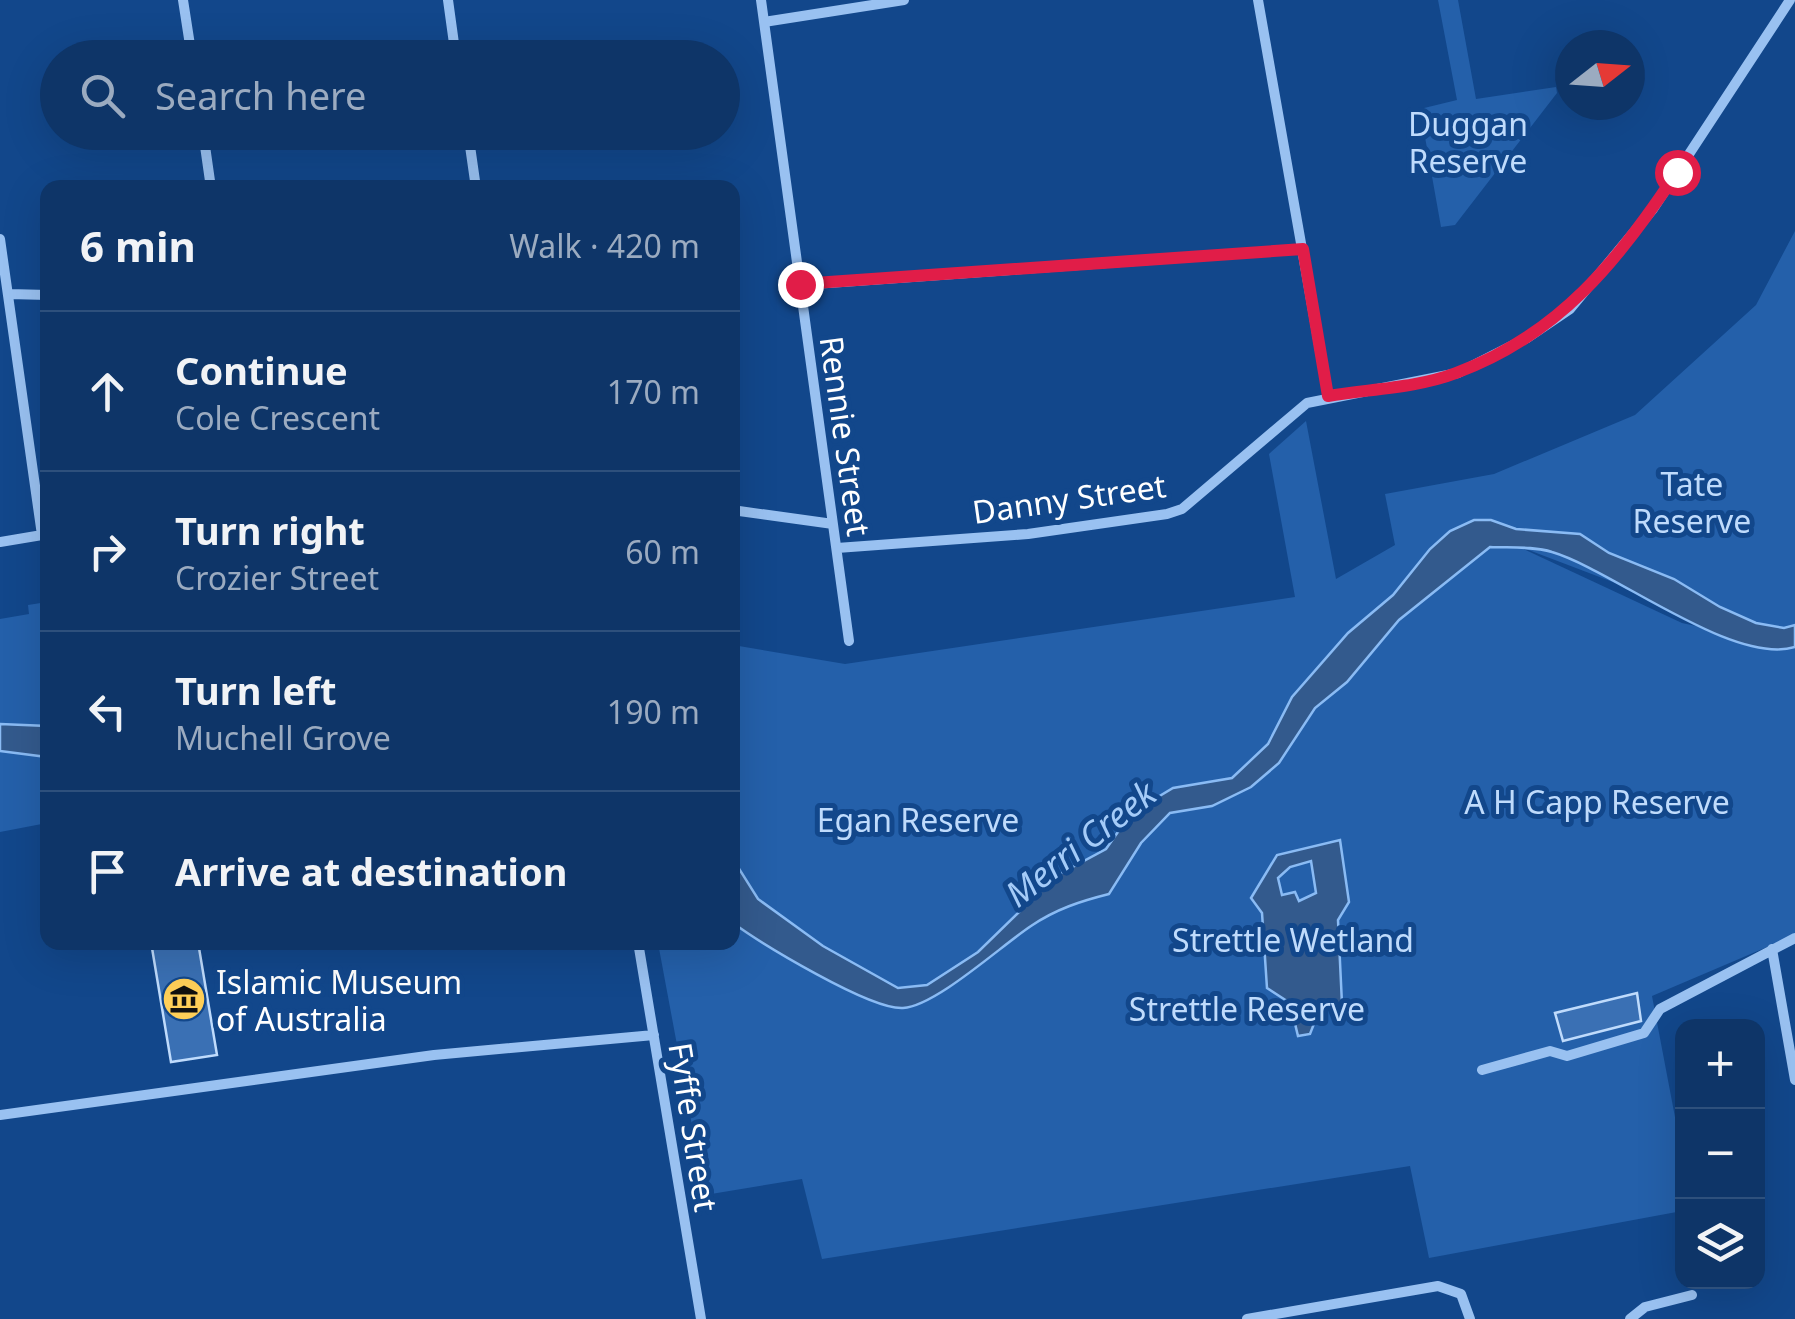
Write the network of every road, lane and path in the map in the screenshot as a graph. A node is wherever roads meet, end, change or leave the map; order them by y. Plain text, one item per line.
1 (183, 0) edge
2 (448, 0) edge
3 (760, 0) edge
4 (904, 0) edge
5 (1258, 0) edge
6 (1790, 0) edge
7 (764, 22) junction
8 (189, 40) edge
9 (454, 40) edge
10 (206, 150) edge
11 (471, 150) edge
12 (210, 180) edge
13 (475, 180) edge
14 (0, 240) edge
15 (1303, 249) junction
16 (800, 284) junction
17 (8, 294) junction
18 (40, 294) edge
19 (14, 335) junction
20 (0, 337) edge
21 (1328, 396) junction
22 (40, 486) edge
23 (740, 511) edge
24 (832, 524) junction
25 (40, 535) edge
26 (0, 542) edge
27 (837, 548) junction
28 (849, 641) dead end
29 (1795, 938) edge
30 (1772, 949) junction
31 (639, 950) edge
32 (654, 1035) junction
33 (1482, 1070) dead end
34 (1795, 1080) edge
35 (0, 1115) edge
36 (1692, 1295) dead end
37 (701, 1319) edge
38 (1247, 1319) edge
39 (1470, 1319) edge
40 (1630, 1319) edge

1 - 8 street
2 - 9 street
3 - 7 street, Rennie Street
4 - 7 street
5 - 15 street
6 - 21 street
7 - 16 street, Rennie Street
10 - 12 street
11 - 13 street
14 - 17 street
15 - 16 street
15 - 21 street
16 - 24 street, Rennie Street
17 - 18 street
17 - 19 street
19 - 20 street
19 - 22 street
21 - 27 street, Danny Street
23 - 24 street
24 - 27 street, Rennie Street
25 - 26 street
27 - 28 street, Rennie Street
29 - 30 street
30 - 33 street
30 - 34 street
31 - 32 street, Fyffe Street
32 - 35 street
32 - 37 street, Fyffe Street
36 - 40 street
38 - 39 street

